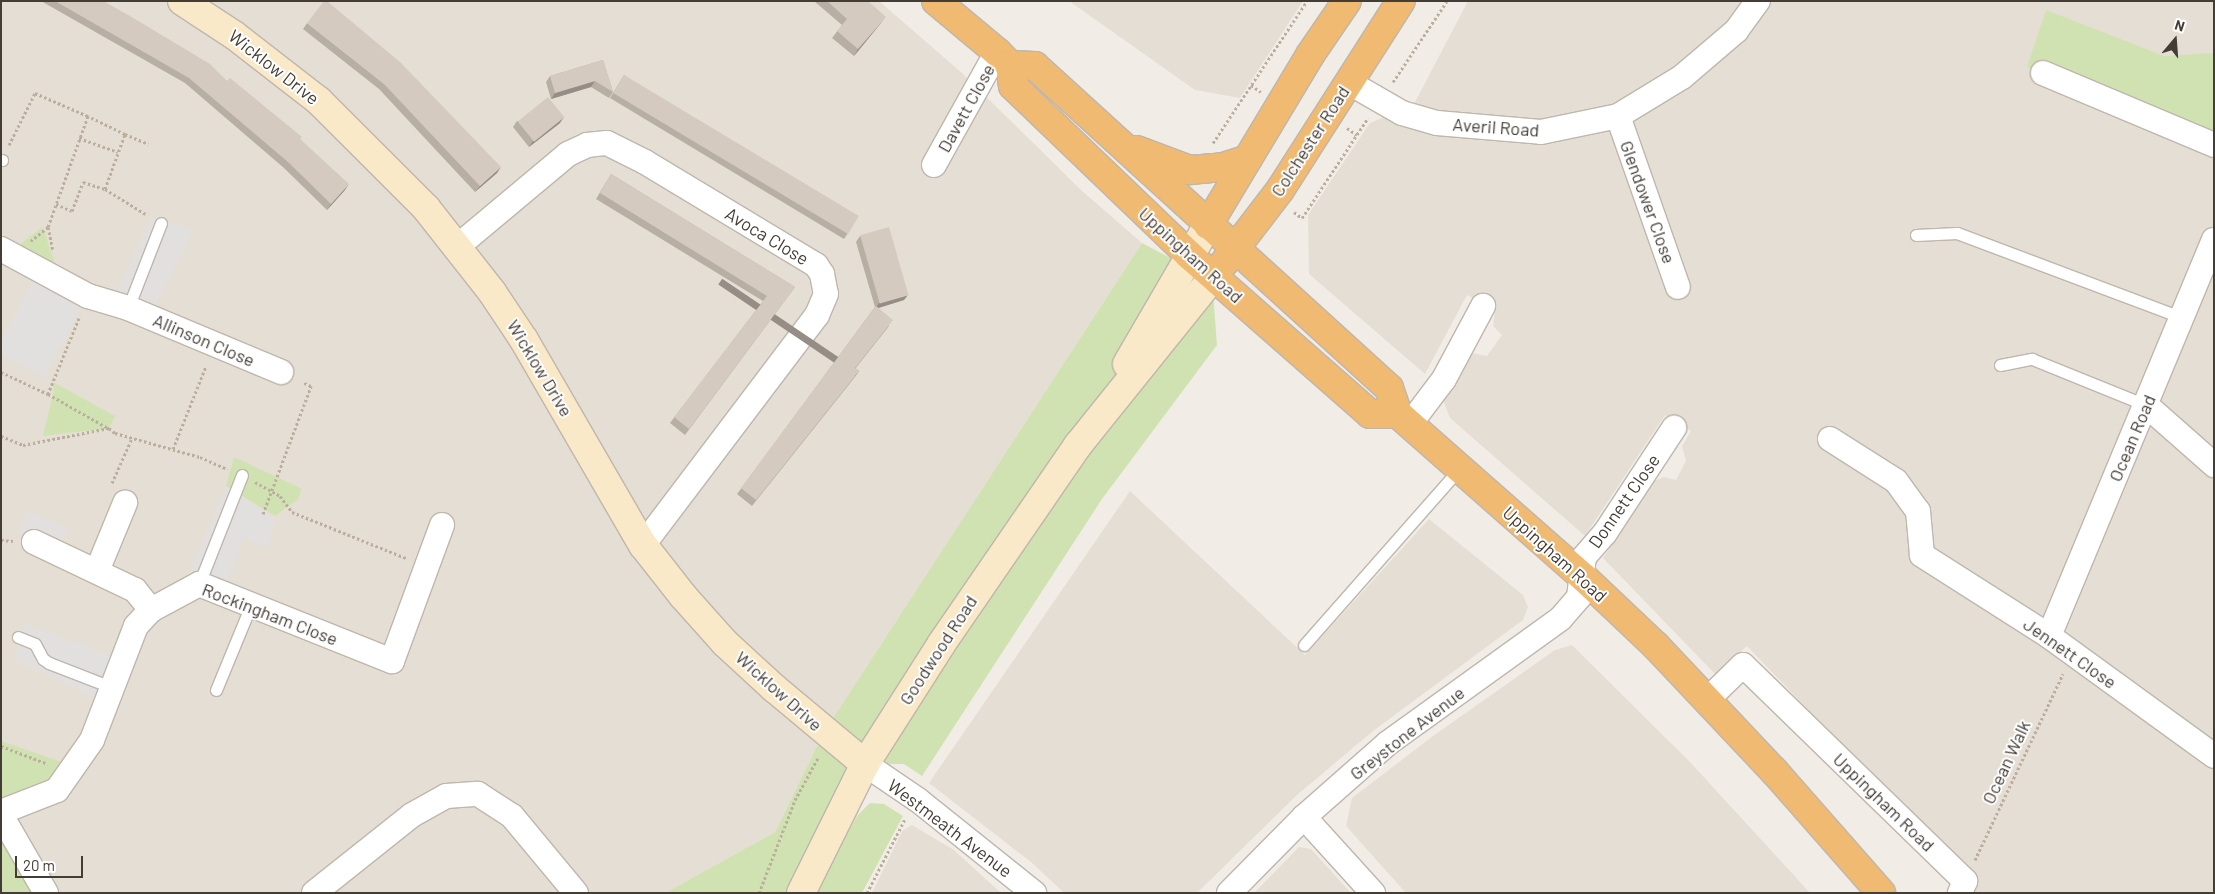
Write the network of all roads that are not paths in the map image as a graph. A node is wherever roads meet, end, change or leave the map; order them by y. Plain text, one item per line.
1 (182, 1) edge
2 (936, 1) edge
3 (1347, 1) edge
4 (1401, 1) edge
5 (1758, 1) edge
6 (1004, 58) junction
7 (2043, 73) dead end
8 (1348, 82) junction
9 (1618, 116) junction
10 (1114, 137) junction
11 (2214, 145) edge
12 (1248, 159) junction
13 (934, 165) dead end
14 (161, 223) road end
15 (1208, 224) junction
16 (1916, 235) dead end
17 (2214, 240) edge
18 (458, 246) junction
19 (1235, 248) junction
20 (7, 252) edge
21 (1189, 254) junction
22 (1214, 276) junction
23 (1678, 287) dead end
24 (1483, 306) dead end
25 (128, 308) junction
26 (2181, 317) junction
27 (2000, 365) dead end
28 (281, 372) road end
29 (2146, 405) junction
30 (1404, 419) junction
31 (1096, 420) junction
32 (1674, 428) dead end
33 (1830, 439) dead end
34 (2214, 465) edge
35 (1458, 469) junction
36 (242, 475) road end
37 (125, 504) road end
38 (442, 525) dead end
39 (34, 542) dead end
40 (643, 545) junction
41 (97, 572) junction
42 (1583, 577) junction
43 (199, 584) junction
44 (251, 605) junction
45 (151, 610) junction
46 (2050, 636) junction
47 (18, 637) dead end
48 (1304, 644) dead end
49 (111, 687) junction
50 (216, 690) dead end
51 (1707, 700) junction
52 (2214, 756) edge
53 (865, 764) junction
54 (1, 813) edge
55 (1304, 817) junction
56 (1963, 887) edge
57 (46, 893) edge
58 (314, 893) edge
59 (576, 893) edge
60 (801, 893) edge
61 (1034, 893) edge
62 (1229, 893) edge
63 (1373, 893) edge
64 (1881, 893) edge

1 - 18 street, Wicklow Drive
2 - 6 highway
3 - 12 highway
4 - 8 highway, Colchester Road
5 - 9 street, Averil Road
6 - 10 highway, Uppingham Road
6 - 13 street, Davett Close
6 - 21 highway, Uppingham Road
7 - 11 street
8 - 9 street, Averil Road
8 - 19 highway, Colchester Road
9 - 23 street, Glendower Close
10 - 12 highway
10 - 15 highway, Uppingham Road
12 - 15 highway
14 - 25 lane
15 - 19 highway, Uppingham Road
15 - 21 street, Goodwood Road
16 - 26 lane
17 - 26 street, Ocean Road
18 - 40 street, Wicklow Drive
18 - 40 street, Avoca Close
19 - 22 highway, Colchester Road
19 - 30 highway, Uppingham Road
20 - 25 street, Allinson Close
21 - 22 highway, Uppingham Road
21 - 31 street, Goodwood Road
22 - 30 highway, Uppingham Road
22 - 31 street, Goodwood Road
24 - 30 street
25 - 28 street, Allinson Close
26 - 29 street, Ocean Road
27 - 29 lane
29 - 34 street
29 - 46 street, Ocean Road
30 - 35 highway, Uppingham Road
31 - 53 street, Goodwood Road
32 - 42 street, Donnett Close
33 - 46 street, Jennett Close
35 - 42 highway, Uppingham Road
35 - 48 lane
36 - 43 lane
37 - 41 street
38 - 44 street, Rockingham Close
39 - 41 street
40 - 53 street, Wicklow Drive
41 - 45 street
42 - 51 highway, Uppingham Road
42 - 55 street, Greystone Avenue
43 - 44 street, Rockingham Close
43 - 45 street, Rockingham Close
44 - 50 lane
45 - 49 street, Rockingham Close
46 - 52 street, Jennett Close
47 - 49 lane
49 - 54 street, Rockingham Close
51 - 56 street, Uppingham Road
51 - 64 highway, Uppingham Road
53 - 60 street, Goodwood Road
53 - 61 street, Westmeath Avenue
54 - 57 street
55 - 62 street, Greystone Avenue
55 - 63 street
58 - 59 street

